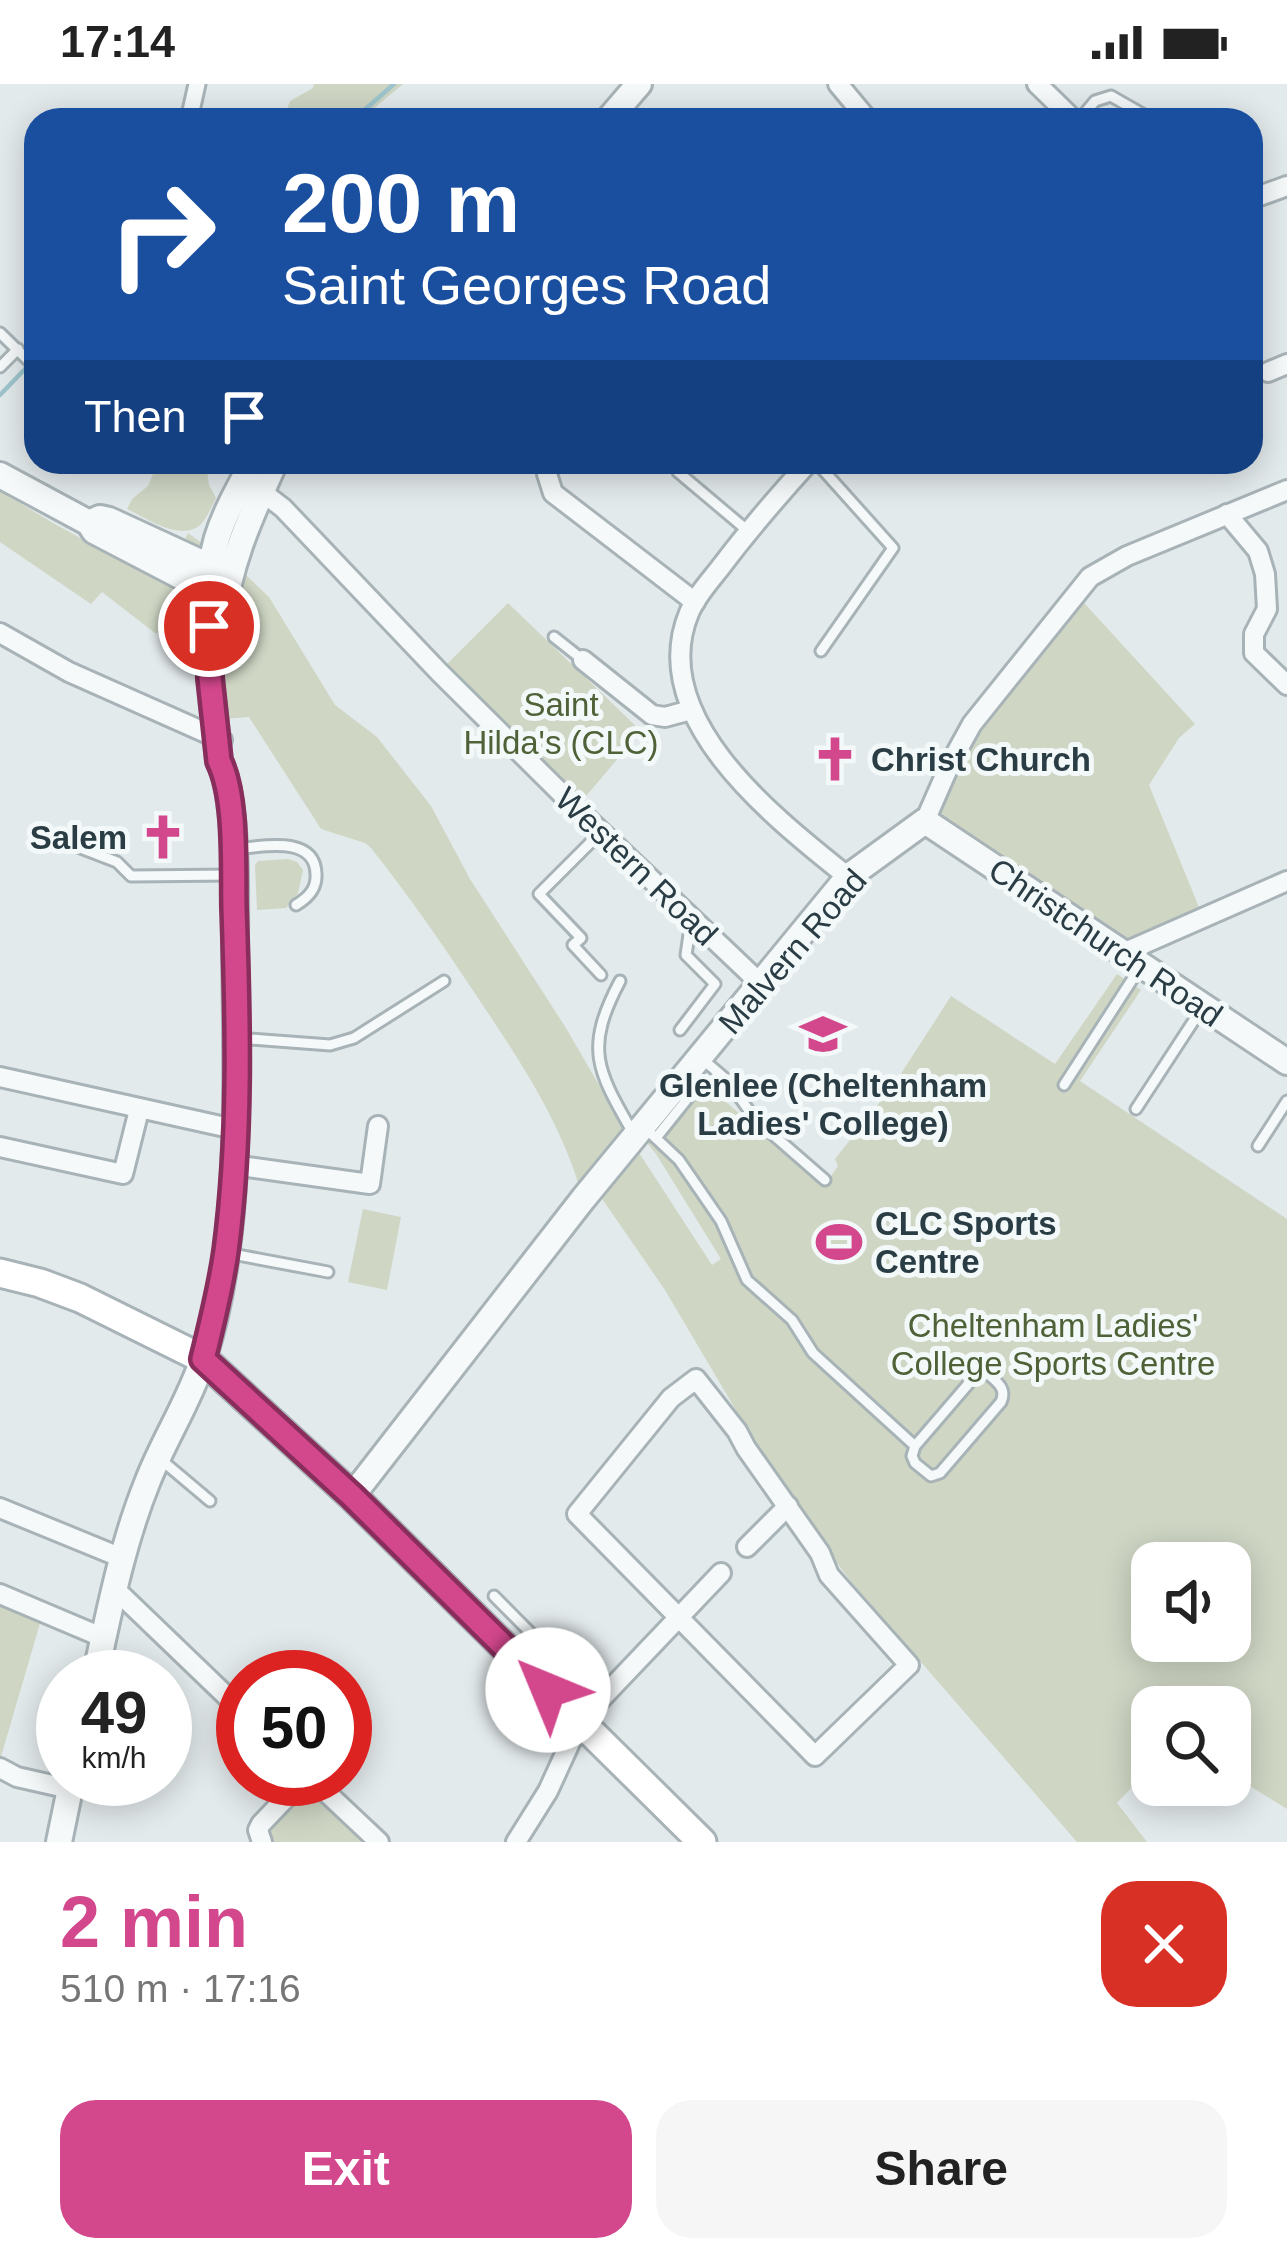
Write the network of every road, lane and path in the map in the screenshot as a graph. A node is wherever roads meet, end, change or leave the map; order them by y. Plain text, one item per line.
1 (639, 84) edge
2 (838, 84) edge
3 (1036, 84) edge
4 (618, 108) edge
5 (858, 108) edge
6 (1063, 108) edge
7 (1087, 108) edge
8 (1132, 108) edge
9 (0, 333) edge
10 (18, 349) junction
11 (24, 355) edge
12 (0, 367) edge
13 (252, 474) edge
14 (267, 474) edge
15 (547, 474) edge
16 (680, 474) edge
17 (801, 474) edge
18 (823, 474) edge
19 (0, 475) edge
20 (1287, 490) edge
21 (250, 499) junction
22 (1227, 514) junction
23 (748, 531) junction
24 (219, 578) junction
25 (695, 602) junction
26 (0, 633) edge
27 (554, 637) dead end
28 (821, 651) dead end
29 (583, 660) joint
30 (1287, 685) edge
31 (691, 710) junction
32 (221, 740) junction
33 (925, 821) junction
34 (601, 832) junction
35 (78, 847) dead end
36 (233, 862) junction
37 (848, 877) junction
38 (1287, 881) edge
39 (296, 905) dead end
40 (692, 919) junction
41 (730, 955) junction
42 (1132, 959) junction
43 (602, 975) dead end
44 (710, 979) junction
45 (620, 981) dead end
46 (444, 982) dead end
47 (761, 985) junction
48 (1203, 1006) junction
49 (680, 1030) dead end
50 (237, 1038) junction
51 (1287, 1062) edge
52 (0, 1077) edge
53 (695, 1077) junction
54 (1064, 1085) dead end
55 (1287, 1101) edge
56 (1136, 1109) dead end
57 (139, 1110) junction
58 (378, 1126) dead end
59 (234, 1129) junction
60 (645, 1134) junction
61 (1258, 1146) dead end
62 (0, 1147) edge
63 (233, 1165) junction
64 (825, 1180) dead end
65 (226, 1252) junction
66 (328, 1272) dead end
67 (0, 1273) edge
68 (203, 1359) junction
69 (915, 1446) junction
70 (158, 1456) junction
71 (352, 1496) junction
72 (211, 1501) dead end
73 (788, 1506) junction
74 (0, 1508) edge
75 (747, 1547) dead end
76 (122, 1558) junction
77 (721, 1573) dead end
78 (116, 1589) junction
79 (0, 1594) edge
80 (494, 1596) dead end
81 (679, 1618) junction
82 (104, 1638) junction
83 (526, 1649) junction
84 (101, 1650) edge
85 (216, 1686) edge
86 (585, 1688) dead end
87 (580, 1721) junction
88 (0, 1768) edge
89 (36, 1779) edge
90 (66, 1806) edge
91 (280, 1806) edge
92 (338, 1806) edge
93 (59, 1842) edge
94 (262, 1842) edge
95 (379, 1842) edge
96 (516, 1842) edge
97 (702, 1842) edge

1 - 4 street
2 - 5 street
3 - 6 street
7 - 8 lane
9 - 10 lane
10 - 11 lane
10 - 12 lane
13 - 21 street
14 - 21 street
15 - 25 street
16 - 23 lane
17 - 23 street
18 - 28 lane
19 - 24 street
20 - 22 street
21 - 24 street
21 - 34 street, Western Road
22 - 30 street
22 - 33 street
23 - 25 street
24 - 32 street
25 - 31 street
26 - 32 street
27 - 29 lane
29 - 31 street
31 - 37 street
32 - 36 street
33 - 37 street, Malvern Road
33 - 42 street, Christchurch Road
34 - 40 street, Western Road
34 - 43 lane
35 - 36 lane
36 - 39 lane
36 - 50 street
37 - 47 street, Malvern Road
38 - 42 street
40 - 41 street, Western Road
40 - 44 lane
41 - 44 lane
41 - 47 street, Western Road
42 - 48 street, Christchurch Road
42 - 54 lane
44 - 49 lane
45 - 60 lane
46 - 50 lane
47 - 53 street, Malvern Road
48 - 51 street, Christchurch Road
48 - 56 lane
50 - 59 street
52 - 57 street
53 - 60 street, Malvern Road
53 - 64 lane
55 - 61 lane
57 - 59 street
57 - 62 street
58 - 63 street
59 - 63 street
60 - 69 lane
60 - 71 street, Malvern Road
63 - 65 street
65 - 66 lane
65 - 68 street
67 - 68 main road
68 - 70 street
68 - 71 main road
69 - 69 lane
70 - 72 lane
70 - 76 street
71 - 83 main road
73 - 75 street
73 - 81 street
73 - 81 street
74 - 76 street
76 - 78 street
77 - 81 street
78 - 82 street
78 - 85 street
79 - 82 street
80 - 83 lane
81 - 87 street
82 - 84 street
83 - 86 lane
83 - 87 main road
87 - 96 street
87 - 97 main road
88 - 89 street
90 - 93 street
91 - 94 street
92 - 95 street

